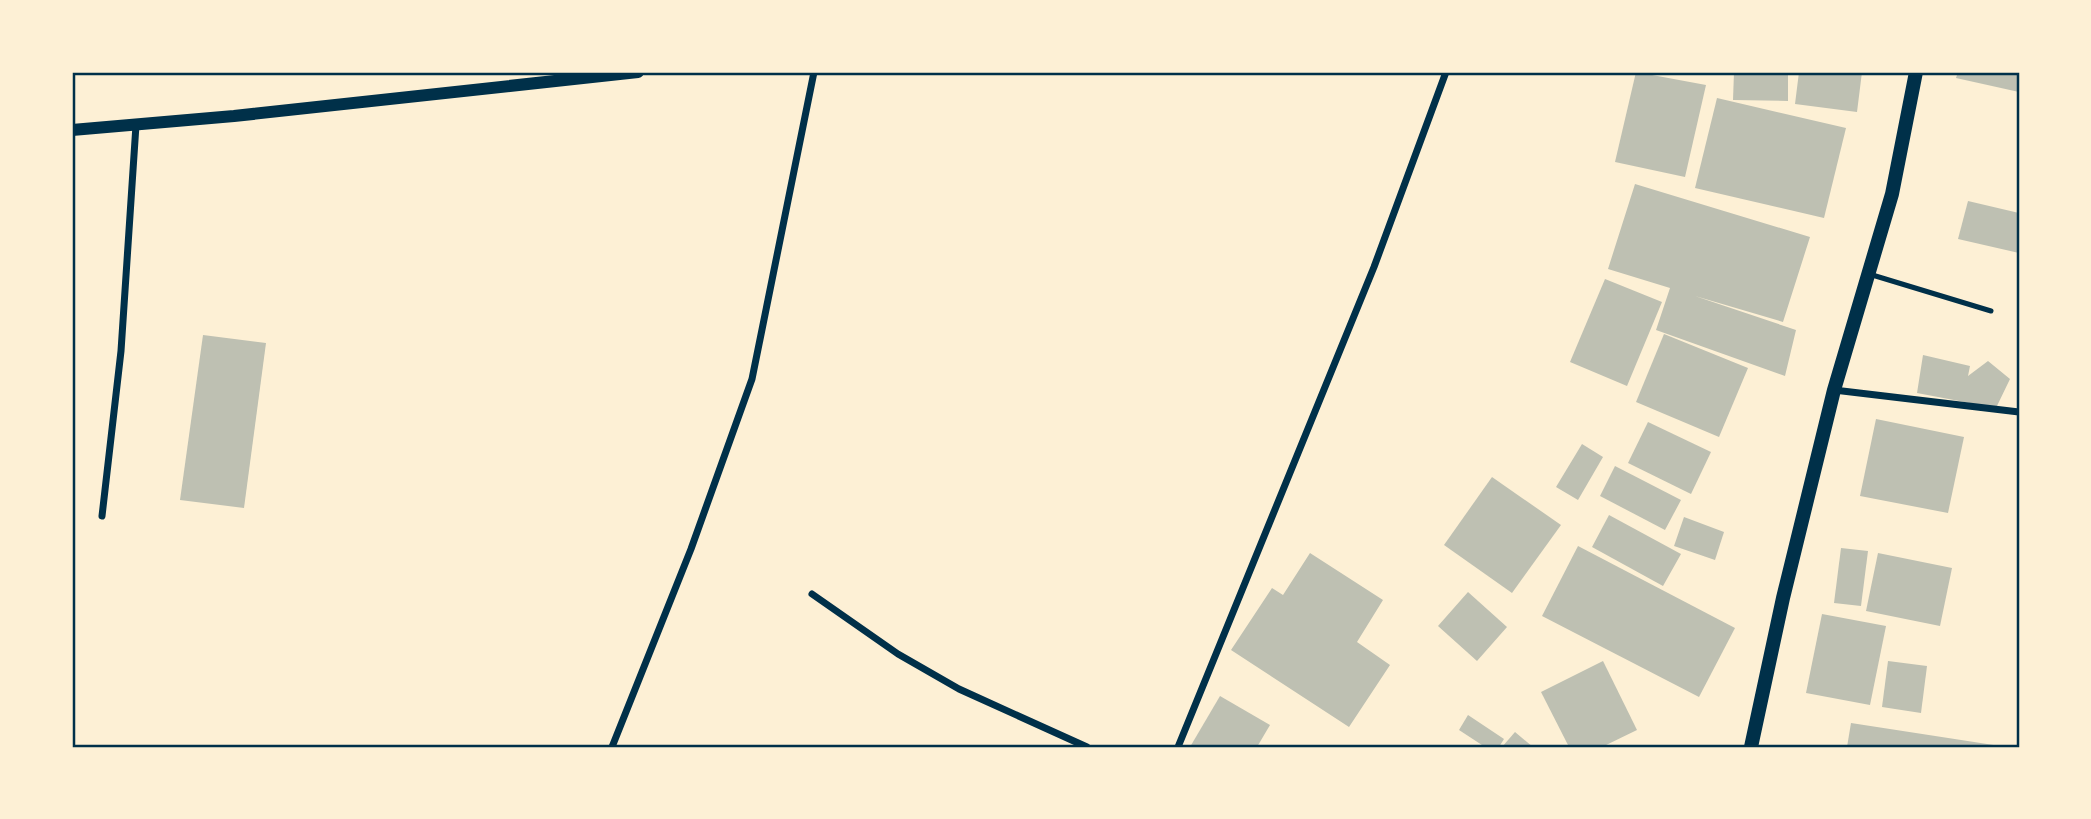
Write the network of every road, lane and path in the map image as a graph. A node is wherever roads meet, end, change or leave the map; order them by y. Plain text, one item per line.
1 (638, 72) edge
2 (814, 72) edge
3 (1446, 72) edge
4 (1916, 72) edge
5 (136, 125) junction
6 (72, 130) edge
7 (1869, 274) junction
8 (1991, 311) dead end
9 (1834, 390) junction
10 (2019, 412) edge
11 (102, 516) dead end
12 (813, 594) dead end
13 (612, 747) edge
14 (1087, 747) edge
15 (1178, 747) edge
16 (1752, 747) edge

1 - 5 street
2 - 13 street
3 - 15 street
4 - 7 main road
5 - 6 street
5 - 11 street
7 - 8 lane
7 - 9 main road
9 - 10 street
9 - 16 main road
12 - 14 street

